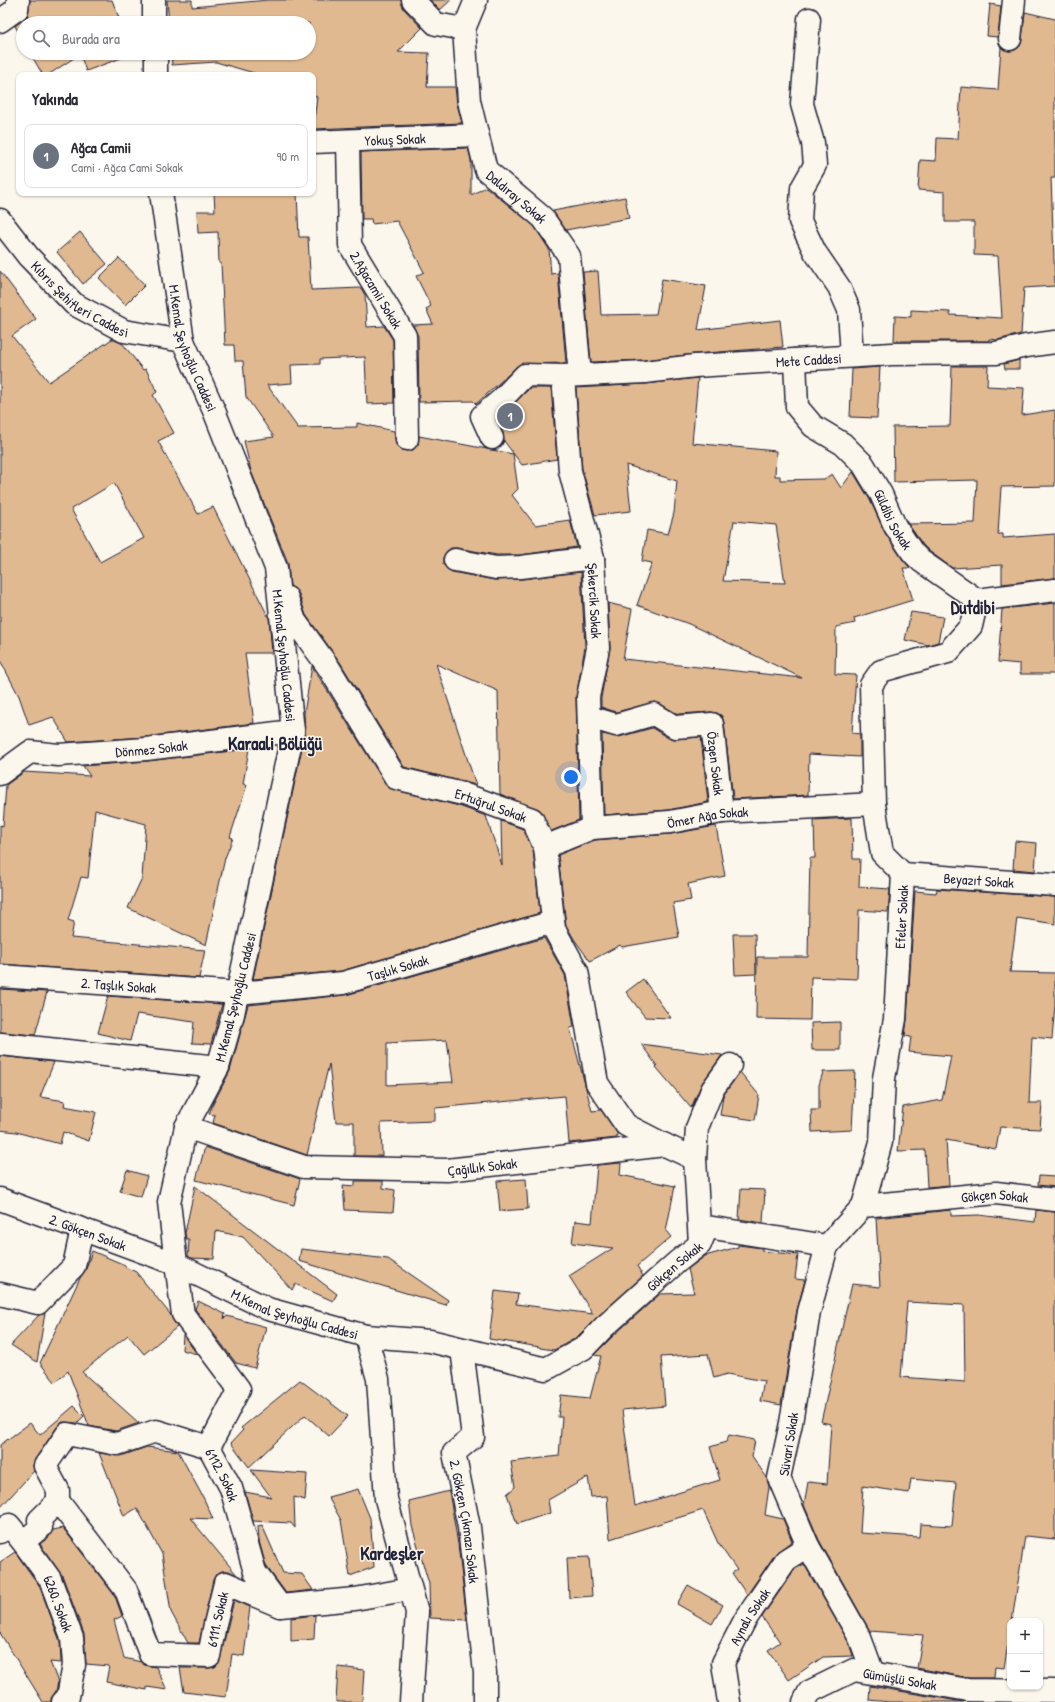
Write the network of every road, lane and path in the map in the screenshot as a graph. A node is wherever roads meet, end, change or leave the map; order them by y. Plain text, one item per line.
1 (18, 0) edge
2 (154, 0) edge
3 (413, 0) edge
4 (476, 0) edge
5 (1014, 0) edge
6 (154, 16) edge
7 (809, 19) dead end
8 (0, 21) edge
9 (464, 29) junction
10 (1010, 39) dead end
11 (156, 60) edge
12 (156, 72) edge
13 (477, 135) junction
14 (348, 141) junction
15 (316, 142) edge
16 (161, 196) edge
17 (0, 220) edge
18 (183, 341) junction
19 (1055, 342) edge
20 (852, 356) junction
21 (795, 360) junction
22 (571, 375) junction
23 (492, 438) dead end
24 (406, 439) dead end
25 (593, 558) junction
26 (455, 560) dead end
27 (276, 568) junction
28 (1055, 590) edge
29 (977, 600) junction
30 (589, 717) junction
31 (293, 731) junction
32 (7, 770) edge
33 (874, 804) junction
34 (722, 812) junction
35 (592, 828) junction
36 (546, 847) junction
37 (903, 874) junction
38 (1055, 885) edge
39 (554, 922) junction
40 (0, 976) edge
41 (238, 993) junction
42 (1, 1044) dead end
43 (730, 1065) dead end
44 (218, 1067) junction
45 (186, 1127) junction
46 (665, 1145) junction
47 (695, 1159) junction
48 (0, 1199) edge
49 (1055, 1200) edge
50 (863, 1206) junction
51 (82, 1229) junction
52 (700, 1244) junction
53 (827, 1246) junction
54 (176, 1264) junction
55 (0, 1294) edge
56 (366, 1336) junction
57 (462, 1349) junction
58 (209, 1447) junction
59 (58, 1501) junction
60 (0, 1532) edge
61 (23, 1542) junction
62 (808, 1546) junction
63 (410, 1589) junction
64 (280, 1606) junction
65 (873, 1672) junction
66 (1055, 1691) edge
67 (63, 1702) edge
68 (411, 1702) edge
69 (485, 1702) edge
70 (729, 1702) edge
71 (804, 1702) edge

1 - 8 street
2 - 6 street
3 - 9 street
4 - 9 street
5 - 10 street
7 - 20 street
9 - 13 street, Daldıray Sokak
11 - 12 street
13 - 14 street, Yokuş Sokak
13 - 22 street, Daldıray Sokak
14 - 15 street, Yokuş Sokak
14 - 24 street, 2.Ağacamii Sokak
16 - 18 street, M.Kemal Şeyhoğlu Caddesi
17 - 18 street, Kıbrıs Şehitleri Caddesi
18 - 27 street, M.Kemal Şeyhoğlu Caddesi
19 - 20 street, Mete Caddesi
20 - 21 street, Mete Caddesi
21 - 22 street, Mete Caddesi
21 - 29 street, Güldibi Sokak
22 - 23 street, Mete Caddesi
22 - 25 street, Şekercik Sokak
25 - 26 street
25 - 30 street, Şekercik Sokak
27 - 31 street, M.Kemal Şeyhoğlu Caddesi
27 - 36 street, Ertuğrul Sokak
28 - 29 street
29 - 33 street, Efeler Sokak
30 - 34 street, Özgen Sokak
30 - 35 street, Şekercik Sokak
31 - 32 street, Dönmez Sokak
31 - 41 street, M.Kemal Şeyhoğlu Caddesi
33 - 34 street, Ömer Ağa Sokak
33 - 37 street, Efeler Sokak
34 - 35 street, Ömer Ağa Sokak
35 - 36 street, Ömer Ağa Sokak
36 - 39 street, Ertuğrul Sokak
37 - 38 street, Beyazıt Sokak
37 - 50 street, Efeler Sokak
39 - 41 street, Taşlık Sokak
39 - 46 street, Ertuğrul Sokak
40 - 41 street, 2. Taşlık Sokak
41 - 44 street, M.Kemal Şeyhoğlu Caddesi
42 - 44 street
43 - 47 street
44 - 45 street, M.Kemal Şeyhoğlu Caddesi
45 - 46 street, Çağıllık Sokak
45 - 54 street, M.Kemal Şeyhoğlu Caddesi
46 - 47 street
47 - 52 street
48 - 51 street, 2. Gökçen Sokak
49 - 50 street, Gökçen Sokak
50 - 53 street
51 - 54 street, 2. Gökçen Sokak
51 - 55 street
52 - 53 street, Gökçen Sokak
52 - 57 street, Gökçen Sokak
53 - 62 street, Süvari Sokak
54 - 56 street, M.Kemal Şeyhoğlu Caddesi
54 - 58 street, 6112. Sokak
56 - 57 street, Gökçen Sokak
56 - 63 street, M.Kemal Şeyhoğlu Caddesi
57 - 69 street, 2. Gökçen Çıkmazı Sokak
58 - 59 street
58 - 64 street, 6112. Sokak
59 - 61 street
59 - 64 street, 6111. Sokak
60 - 61 street, 6260. Sokak
61 - 67 street, 6260. Sokak
62 - 65 street, Süvari Sokak
62 - 70 street, Aynalı Sokak
63 - 64 street, 6111. Sokak
63 - 68 street, M.Kemal Şeyhoğlu Caddesi
65 - 66 street, Gümüşlü Sokak
65 - 71 street, Gümüşlü Sokak

